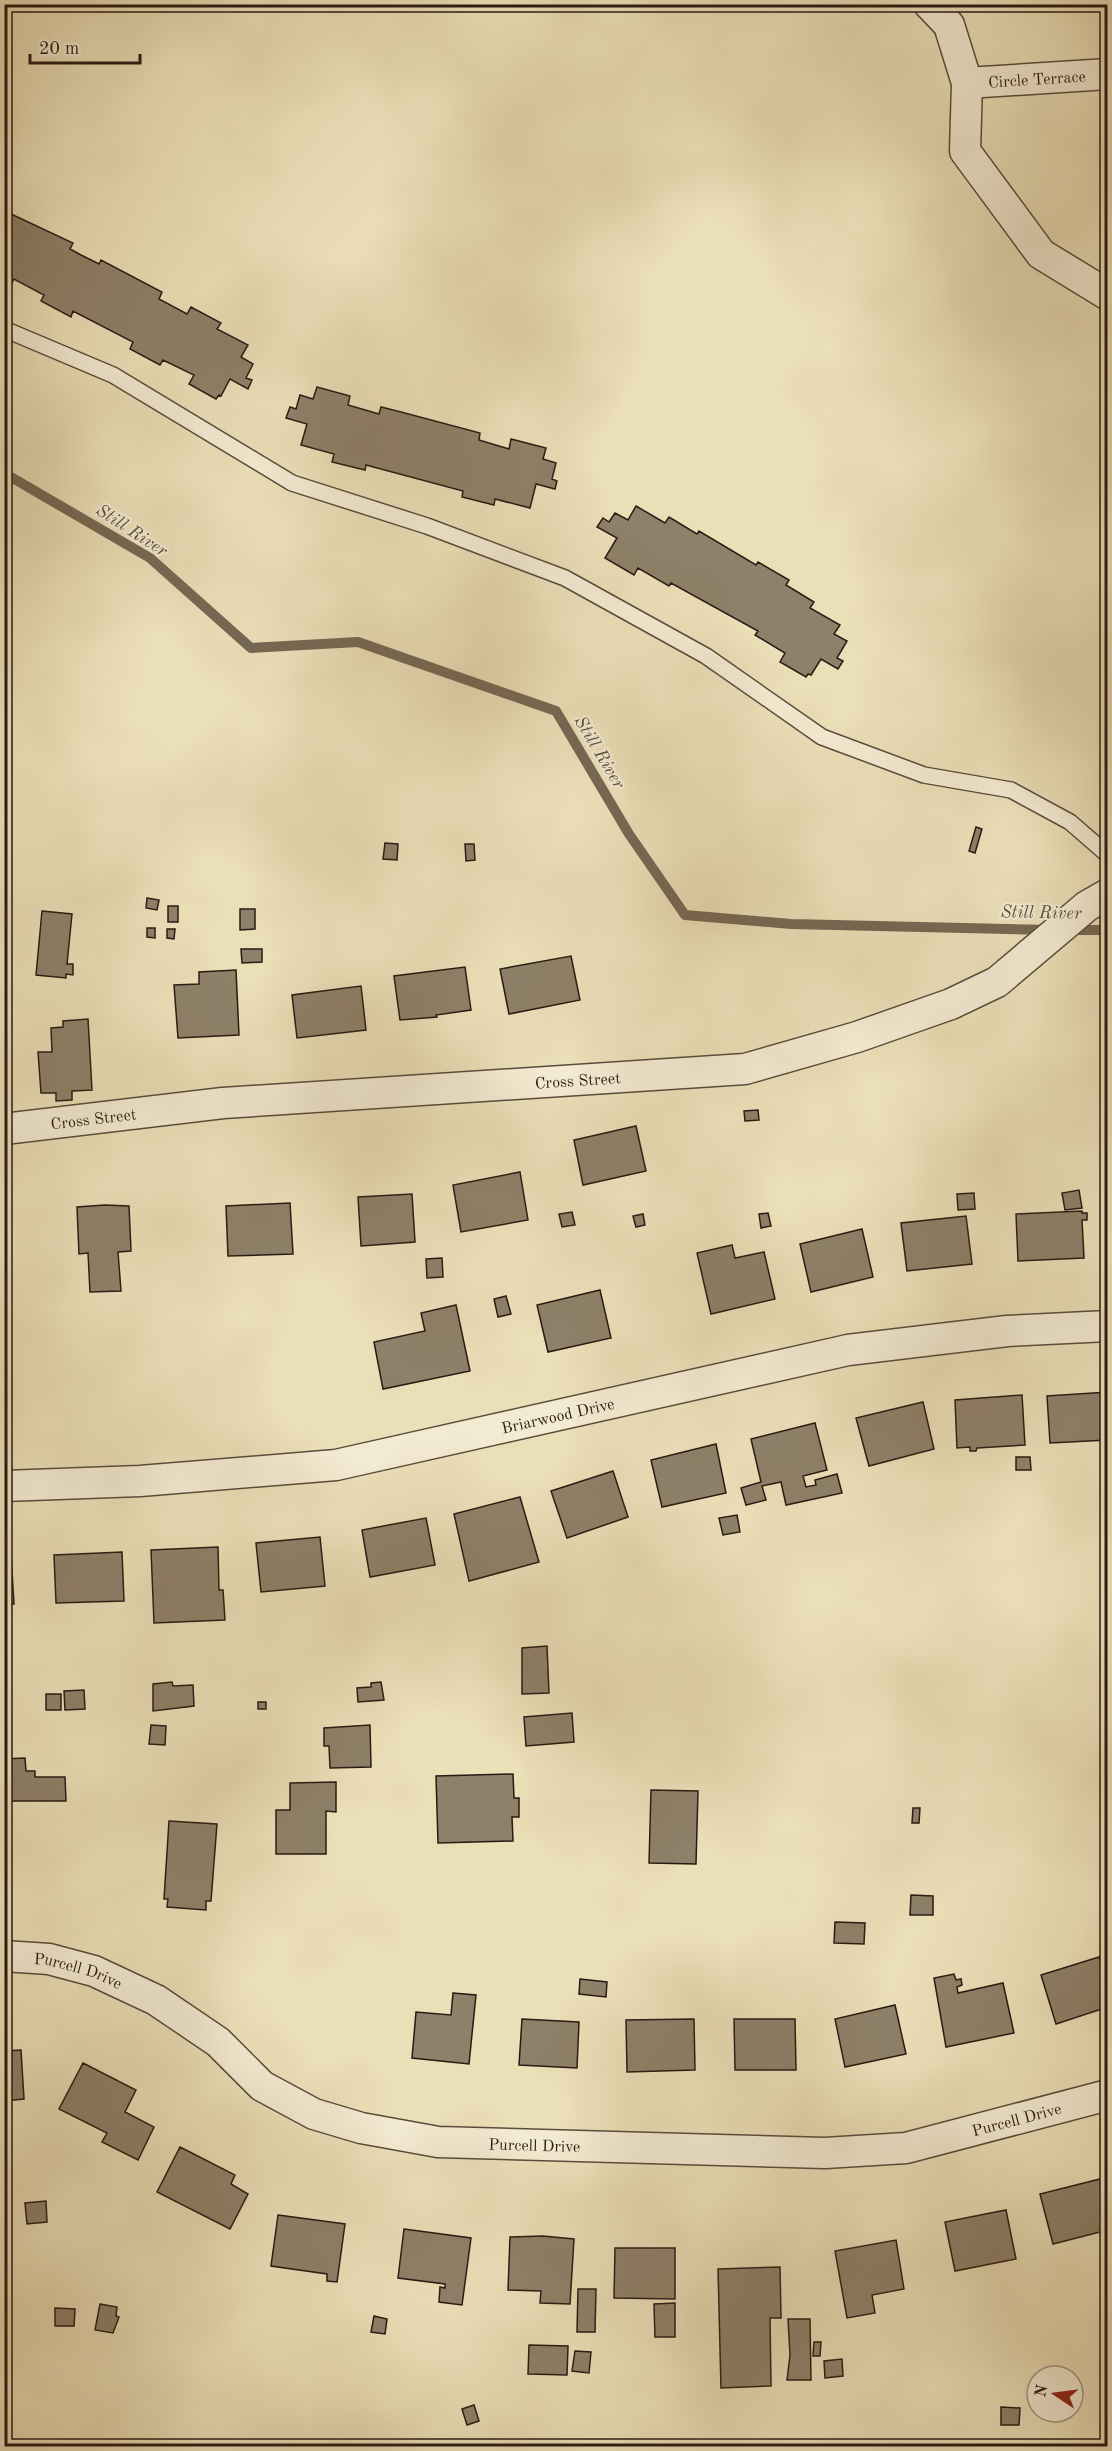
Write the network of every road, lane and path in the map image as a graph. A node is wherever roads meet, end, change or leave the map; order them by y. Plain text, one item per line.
1 (929, 4) edge
2 (1107, 74) edge
3 (967, 83) junction
4 (1107, 295) edge
5 (4, 329) edge
6 (1107, 855) edge
7 (1097, 900) edge
8 (4, 1129) edge
9 (1107, 1326) edge
10 (4, 1486) edge
11 (4, 1956) edge
12 (1107, 2096) edge

1 - 3 street
2 - 3 street, Circle Terrace
3 - 4 street
5 - 6 lane
7 - 8 street, Cross Street
9 - 10 street, Briarwood Drive
11 - 12 street, Purcell Drive

